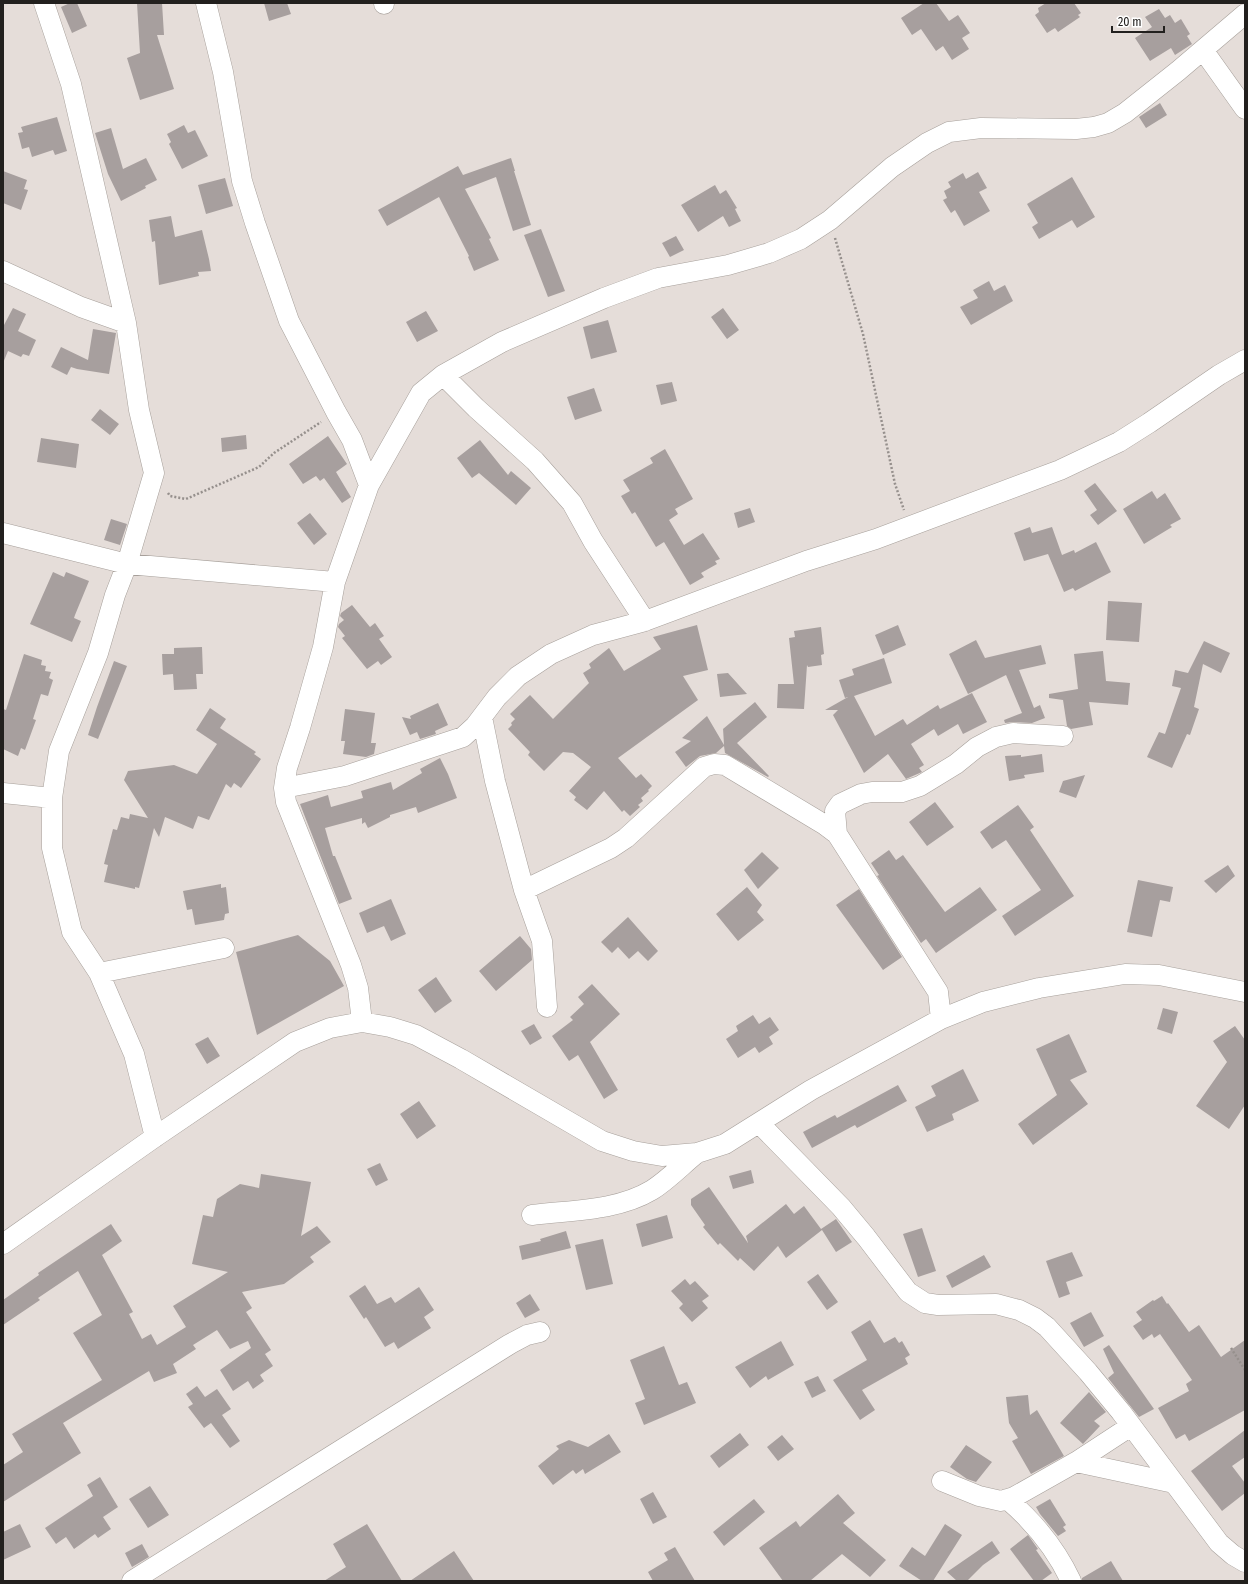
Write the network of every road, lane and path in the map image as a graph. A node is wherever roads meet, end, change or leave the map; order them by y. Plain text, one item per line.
1 (44, 3) edge
2 (206, 3) edge
3 (1245, 14) edge
4 (1203, 50) junction
5 (1245, 109) edge
6 (830, 220) junction
7 (3, 271) edge
8 (126, 324) junction
9 (1245, 360) edge
10 (443, 375) junction
11 (336, 412) junction
12 (154, 473) junction
13 (369, 485) junction
14 (910, 526) junction
15 (3, 532) edge
16 (127, 564) junction
17 (335, 582) junction
18 (645, 621) junction
19 (482, 716) junction
20 (1063, 736) dead end
21 (284, 788) junction
22 (3, 793) edge
23 (52, 798) junction
24 (837, 834) junction
25 (524, 890) junction
26 (224, 948) dead end
27 (99, 973) junction
28 (1245, 992) edge
29 (547, 1007) dead end
30 (941, 1018) junction
31 (362, 1022) junction
32 (759, 1123) junction
33 (155, 1137) junction
34 (697, 1153) junction
35 (532, 1215) dead end
36 (3, 1244) edge
37 (540, 1332) dead end
38 (1232, 1348) dead end
39 (1245, 1370) edge
40 (1131, 1426) junction
41 (1076, 1462) junction
42 (942, 1481) dead end
43 (1174, 1483) junction
44 (1007, 1499) junction
45 (1245, 1562) edge
46 (132, 1581) edge
47 (1071, 1581) edge

1 - 8 street
2 - 11 street
3 - 4 street
4 - 5 street
4 - 6 street
6 - 10 street
6 - 14 path
7 - 8 street
8 - 12 street
9 - 14 street
10 - 13 street
10 - 18 street
11 - 12 path
11 - 13 street
12 - 16 street
13 - 17 street
14 - 18 street
15 - 16 street
16 - 17 street
16 - 23 street
17 - 21 street
18 - 19 street
19 - 21 street
19 - 25 street
20 - 24 street
21 - 31 street
22 - 23 street
23 - 27 street
24 - 25 street
24 - 30 street
25 - 29 street
26 - 27 street
27 - 33 street
28 - 30 street
30 - 32 street
31 - 33 street
31 - 34 street
32 - 34 street
32 - 40 street
33 - 36 street
34 - 35 street
37 - 46 street
38 - 39 path
40 - 41 street
40 - 43 street
41 - 43 street
41 - 44 street
42 - 44 street
43 - 45 street
44 - 47 street

